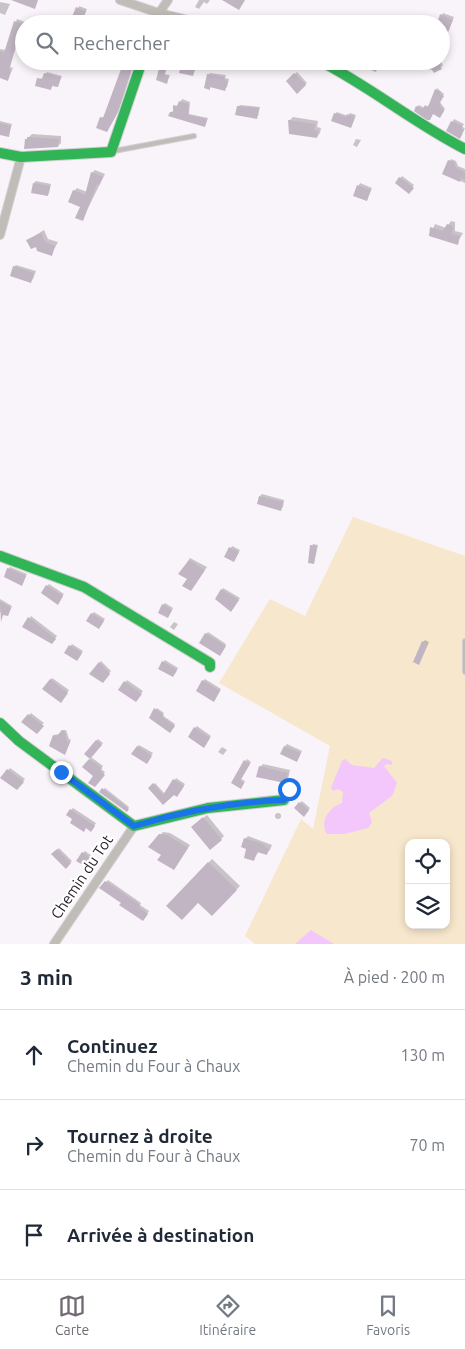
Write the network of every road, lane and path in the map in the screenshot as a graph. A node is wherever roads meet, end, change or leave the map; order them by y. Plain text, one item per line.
1 (120, 0) edge
2 (168, 0) edge
3 (159, 13) junction
4 (167, 15) edge
5 (139, 70) edge
6 (337, 70) edge
7 (194, 136) dead end
8 (465, 149) edge
9 (111, 152) junction
10 (0, 153) edge
11 (21, 157) junction
12 (0, 235) edge
13 (0, 556) edge
14 (465, 641) edge
15 (210, 667) dead end
16 (465, 672) edge
17 (0, 723) edge
18 (289, 789) dead end
19 (134, 826) junction
20 (54, 944) edge

1 - 3 street
2 - 3 street
3 - 4 street
5 - 9 street
6 - 8 street
7 - 9 lane
9 - 11 street
10 - 11 street
11 - 12 street
13 - 15 street
14 - 16 lane
17 - 19 street
18 - 19 street
19 - 20 street, Chemin du Tot

